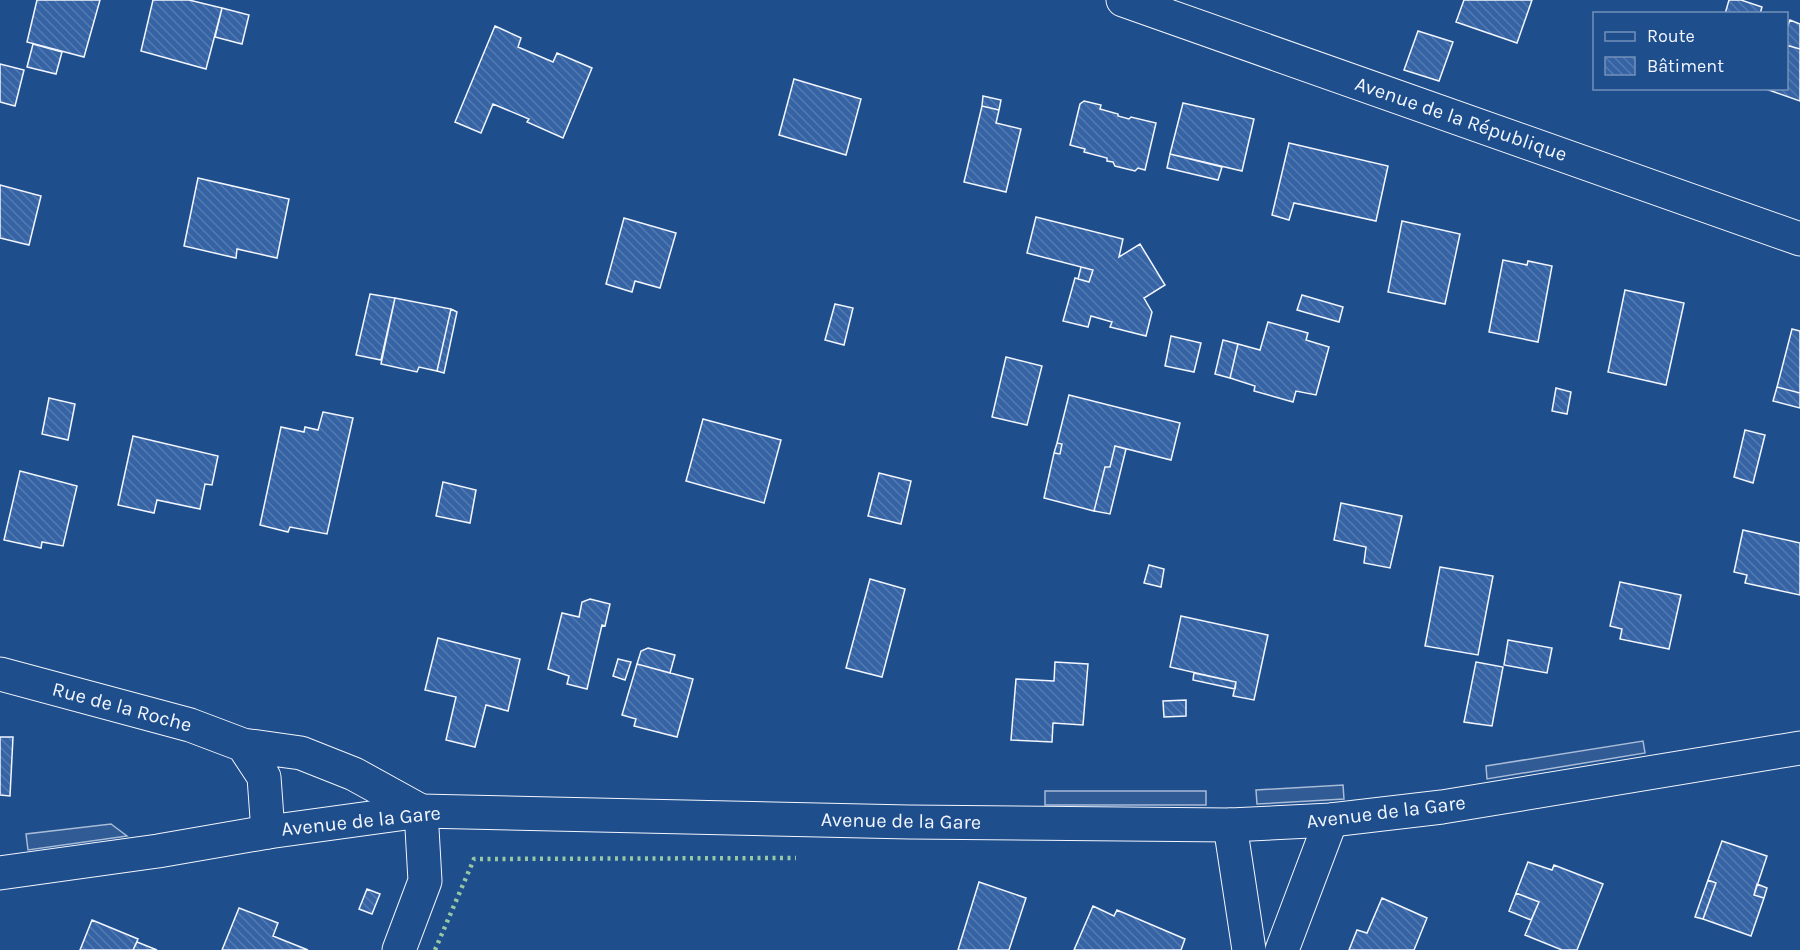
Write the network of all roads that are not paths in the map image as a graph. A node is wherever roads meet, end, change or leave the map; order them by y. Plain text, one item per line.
1 (1123, 0) edge
2 (1166, 7) edge
3 (1800, 239) edge
4 (0, 674) edge
5 (243, 745) junction
6 (1800, 748) edge
7 (421, 811) junction
8 (1331, 820) junction
9 (1230, 825) junction
10 (268, 832) junction
11 (0, 873) edge
12 (399, 950) edge
13 (1249, 950) edge
14 (1282, 950) edge

1 - 2 street, Avenue de la République
2 - 3 street, Avenue de la République
4 - 5 street, Rue de la Roche
5 - 7 street, Rue de la Roche
5 - 10 street
6 - 8 street, Avenue de la Gare
7 - 9 street, Avenue de la Gare
7 - 10 street, Avenue de la Gare
7 - 12 street
8 - 9 street, Avenue de la Gare
8 - 14 street
9 - 13 street
10 - 11 street, Avenue de la Gare

